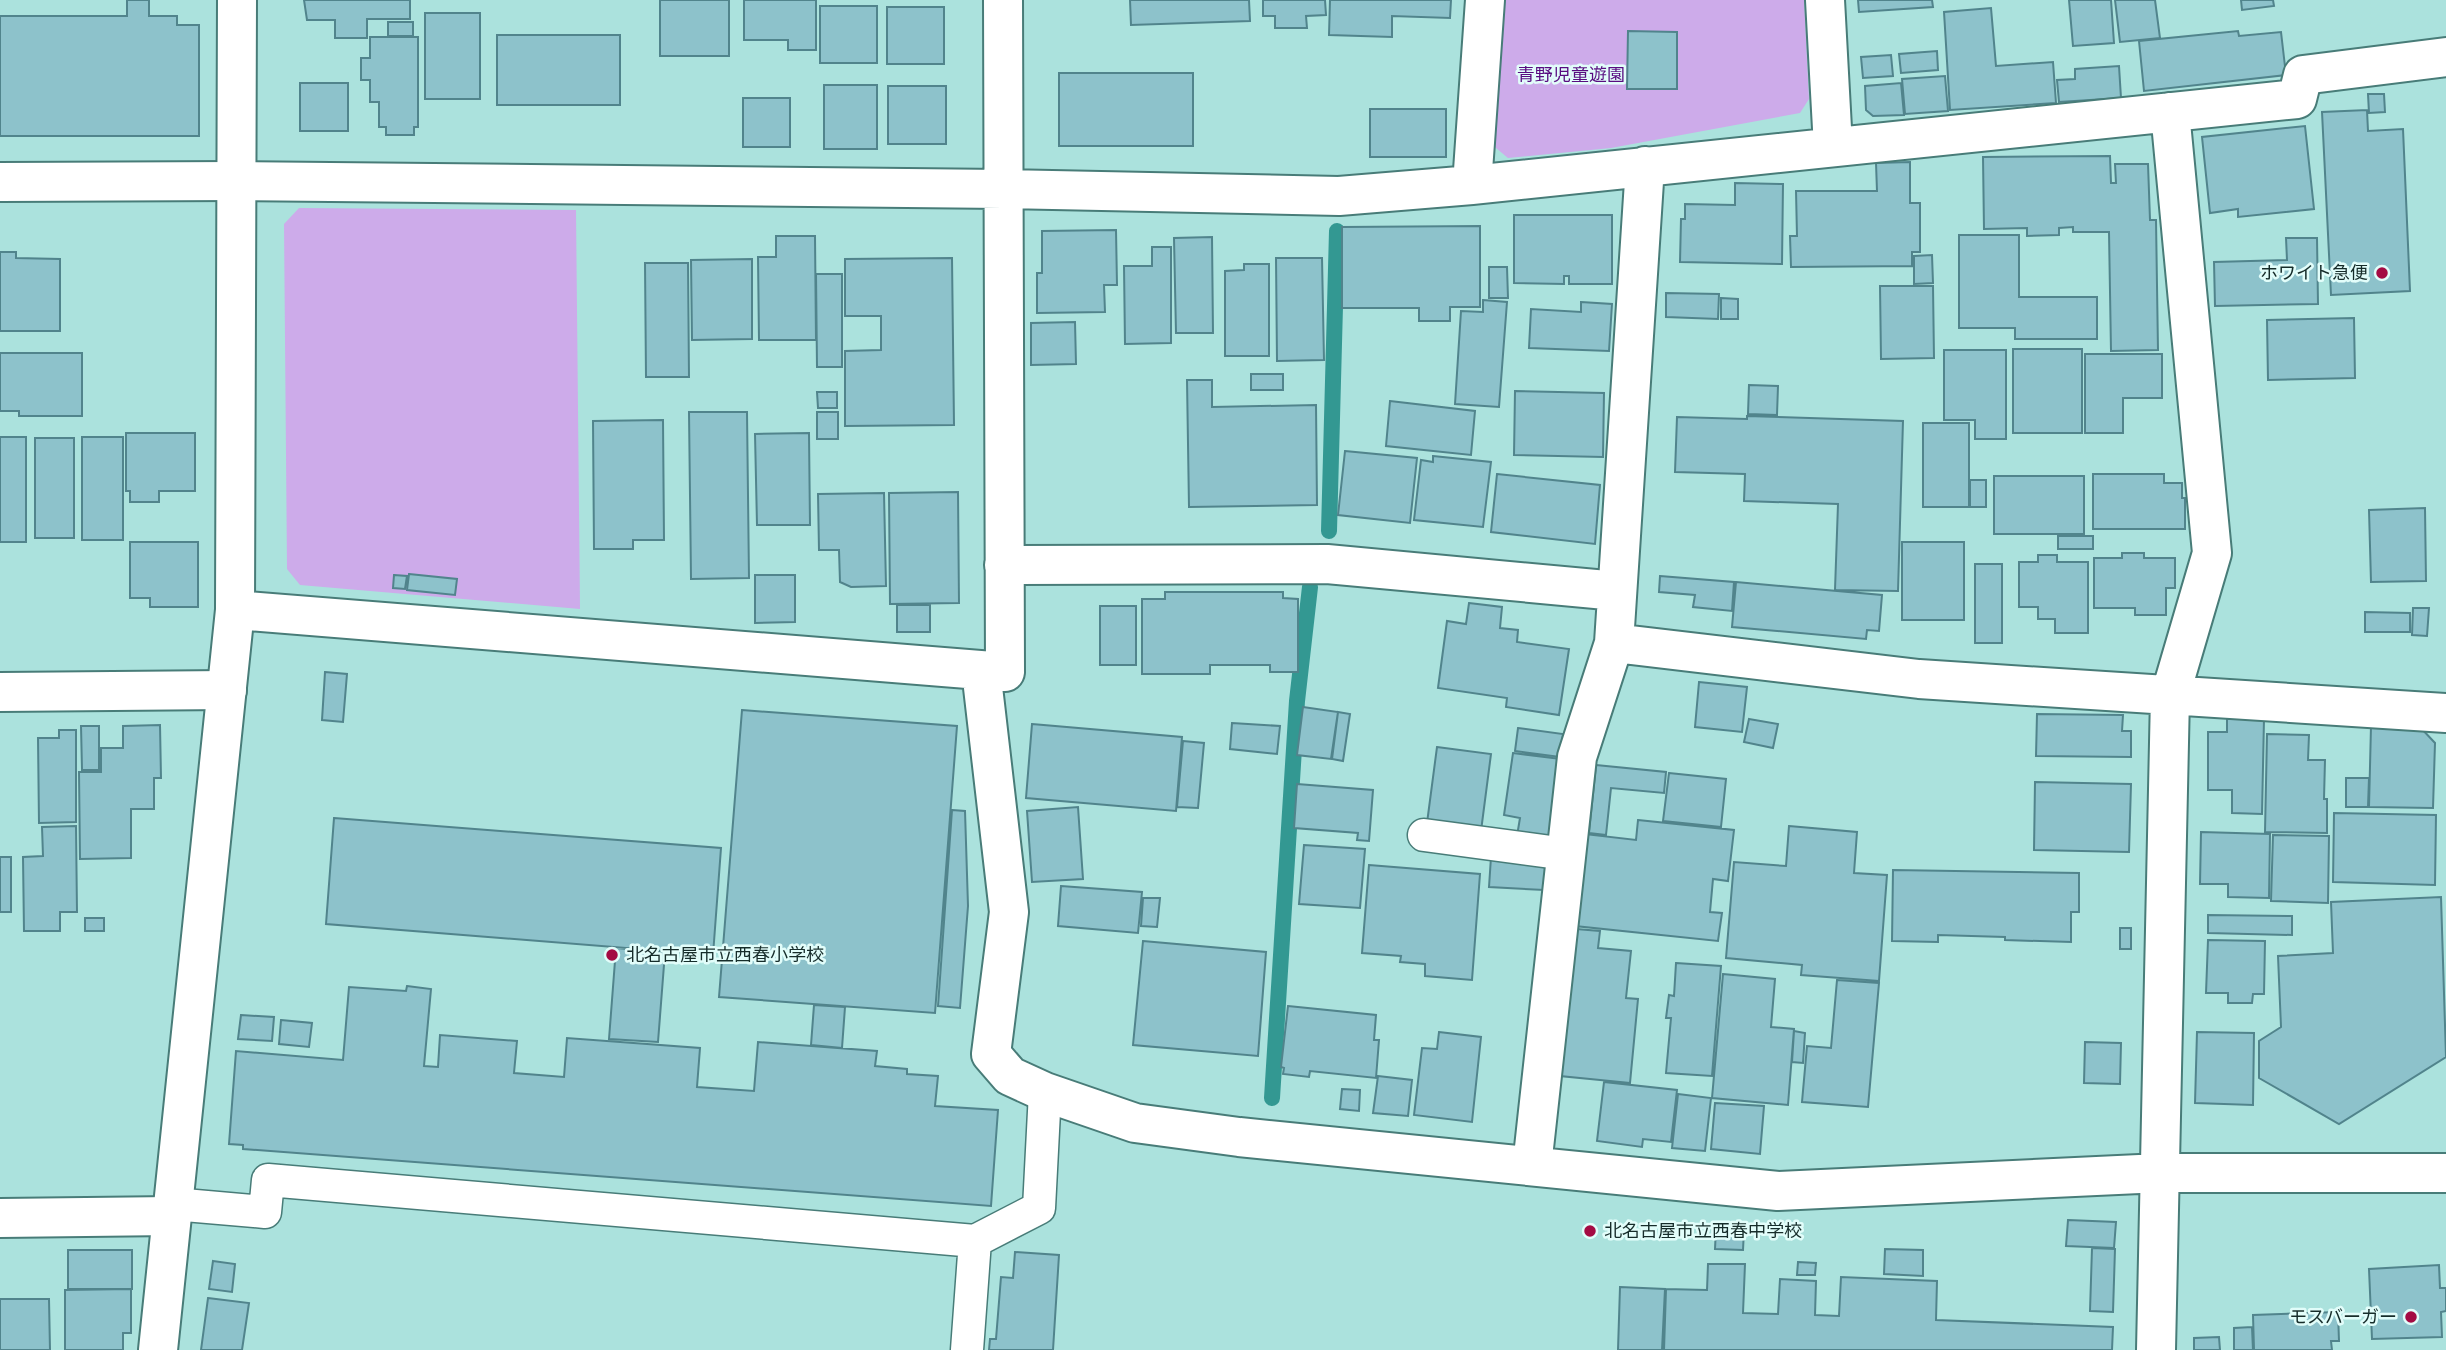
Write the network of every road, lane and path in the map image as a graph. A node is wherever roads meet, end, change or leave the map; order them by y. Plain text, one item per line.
1 (237, 0) edge
2 (1003, 0) edge
3 (1485, 0) edge
4 (1825, 0) edge
5 (2446, 57) edge
6 (2170, 112) junction
7 (1833, 147) junction
8 (1645, 166) junction
9 (237, 181) junction
10 (0, 182) edge
11 (1472, 185) junction
12 (1003, 189) junction
13 (1004, 565) junction
14 (1617, 591) junction
15 (235, 610) junction
16 (1614, 643) junction
17 (981, 670) junction
18 (227, 691) junction
19 (0, 692) edge
20 (2170, 696) junction
21 (2446, 713) edge
22 (1424, 835) dead end
23 (1566, 854) junction
24 (1045, 1092) junction
25 (1532, 1166) junction
26 (2161, 1172) junction
27 (2446, 1172) edge
28 (172, 1210) junction
29 (0, 1217) edge
30 (975, 1241) junction
31 (158, 1350) edge
32 (967, 1350) edge
33 (2156, 1350) edge

1 - 9 street
2 - 12 street
3 - 11 street
4 - 7 street
5 - 6 street
6 - 7 street
6 - 20 street
7 - 8 street
8 - 11 street
8 - 14 street
9 - 10 street
9 - 12 street
9 - 15 street
11 - 12 street
12 - 13 street
13 - 14 street
13 - 17 street
14 - 16 street
15 - 17 street
15 - 18 street
16 - 20 street
16 - 23 street
17 - 24 street
18 - 19 street
18 - 28 street
20 - 21 street
20 - 26 street
22 - 23 lane
23 - 25 street
24 - 25 street
24 - 30 lane
25 - 26 street
26 - 27 street
26 - 33 street
28 - 29 street
28 - 30 lane
28 - 31 street
30 - 32 lane

